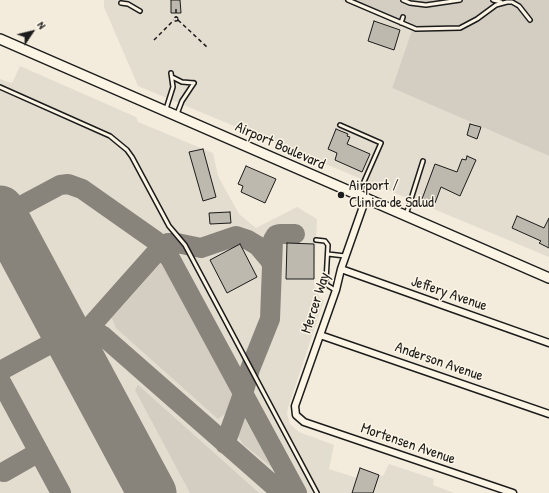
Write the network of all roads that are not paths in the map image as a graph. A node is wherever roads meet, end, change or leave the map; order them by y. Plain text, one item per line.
1 (348, 0) edge
2 (403, 0) edge
3 (460, 0) edge
4 (493, 0) edge
5 (512, 0) edge
6 (504, 2) junction
7 (121, 3) dead end
8 (140, 11) dead end
9 (403, 16) dead end
10 (530, 20) dead end
11 (400, 23) junction
12 (0, 39) edge
13 (171, 72) dead end
14 (172, 77) junction
15 (0, 87) edge
16 (165, 110) junction
17 (176, 115) junction
18 (340, 125) dead end
19 (423, 161) dead end
20 (362, 197) junction
21 (406, 216) junction
22 (316, 240) dead end
23 (328, 254) junction
24 (345, 256) junction
25 (341, 269) junction
26 (549, 278) edge
27 (336, 290) junction
28 (320, 336) junction
29 (549, 343) edge
30 (549, 414) edge
31 (296, 415) joint
32 (317, 493) edge
33 (513, 493) edge

1 - 11 lane
2 - 3 lane
4 - 6 lane
5 - 6 lane
6 - 10 lane
6 - 11 lane
7 - 8 lane
9 - 11 lane
12 - 16 main road, Airport Boulevard
13 - 14 lane
14 - 16 lane
14 - 17 lane
15 - 32 lane
16 - 17 main road, Airport Boulevard
17 - 20 main road, Airport Boulevard
18 - 20 lane
19 - 21 lane
20 - 21 main road, Airport Boulevard
20 - 24 street, Mercer Way
21 - 26 main road, Airport Boulevard
22 - 23 lane
23 - 24 lane
23 - 27 lane
24 - 25 street, Mercer Way
25 - 27 street, Mercer Way
25 - 29 street, Jeffery Avenue
27 - 28 street, Mercer Way
28 - 30 street, Anderson Avenue
28 - 31 street, Mercer Way
31 - 33 street, Mortensen Avenue

